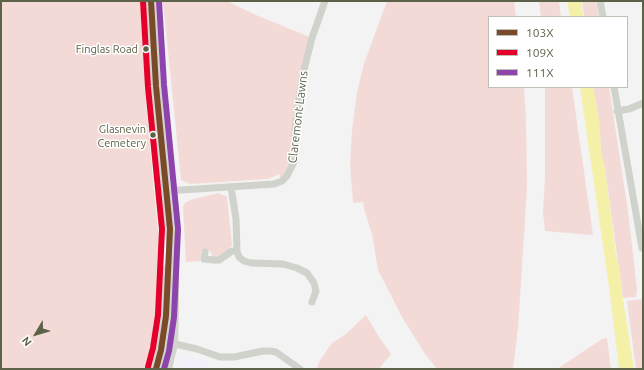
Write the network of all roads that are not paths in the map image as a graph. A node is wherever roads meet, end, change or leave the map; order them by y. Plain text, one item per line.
1 (151, 1) edge
2 (325, 1) edge
3 (600, 1) edge
4 (603, 16) edge
5 (614, 88) edge
6 (643, 103) edge
7 (617, 111) junction
8 (231, 187) junction
9 (166, 192) junction
10 (170, 229) junction
11 (642, 248) dead end
12 (237, 251) junction
13 (205, 252) dead end
14 (312, 302) dead end
15 (162, 341) junction
16 (173, 344) junction
17 (156, 369) edge
18 (167, 369) edge
19 (300, 369) edge

1 - 9 main road
2 - 8 street, Claremont Lawns
3 - 4 street
5 - 7 street
6 - 7 street
7 - 11 street
8 - 9 street, Claremont Lawns
8 - 12 street
9 - 10 main road
10 - 15 main road
10 - 16 main road
12 - 13 street
12 - 14 street
15 - 16 street
15 - 17 main road
16 - 18 main road
16 - 19 street

